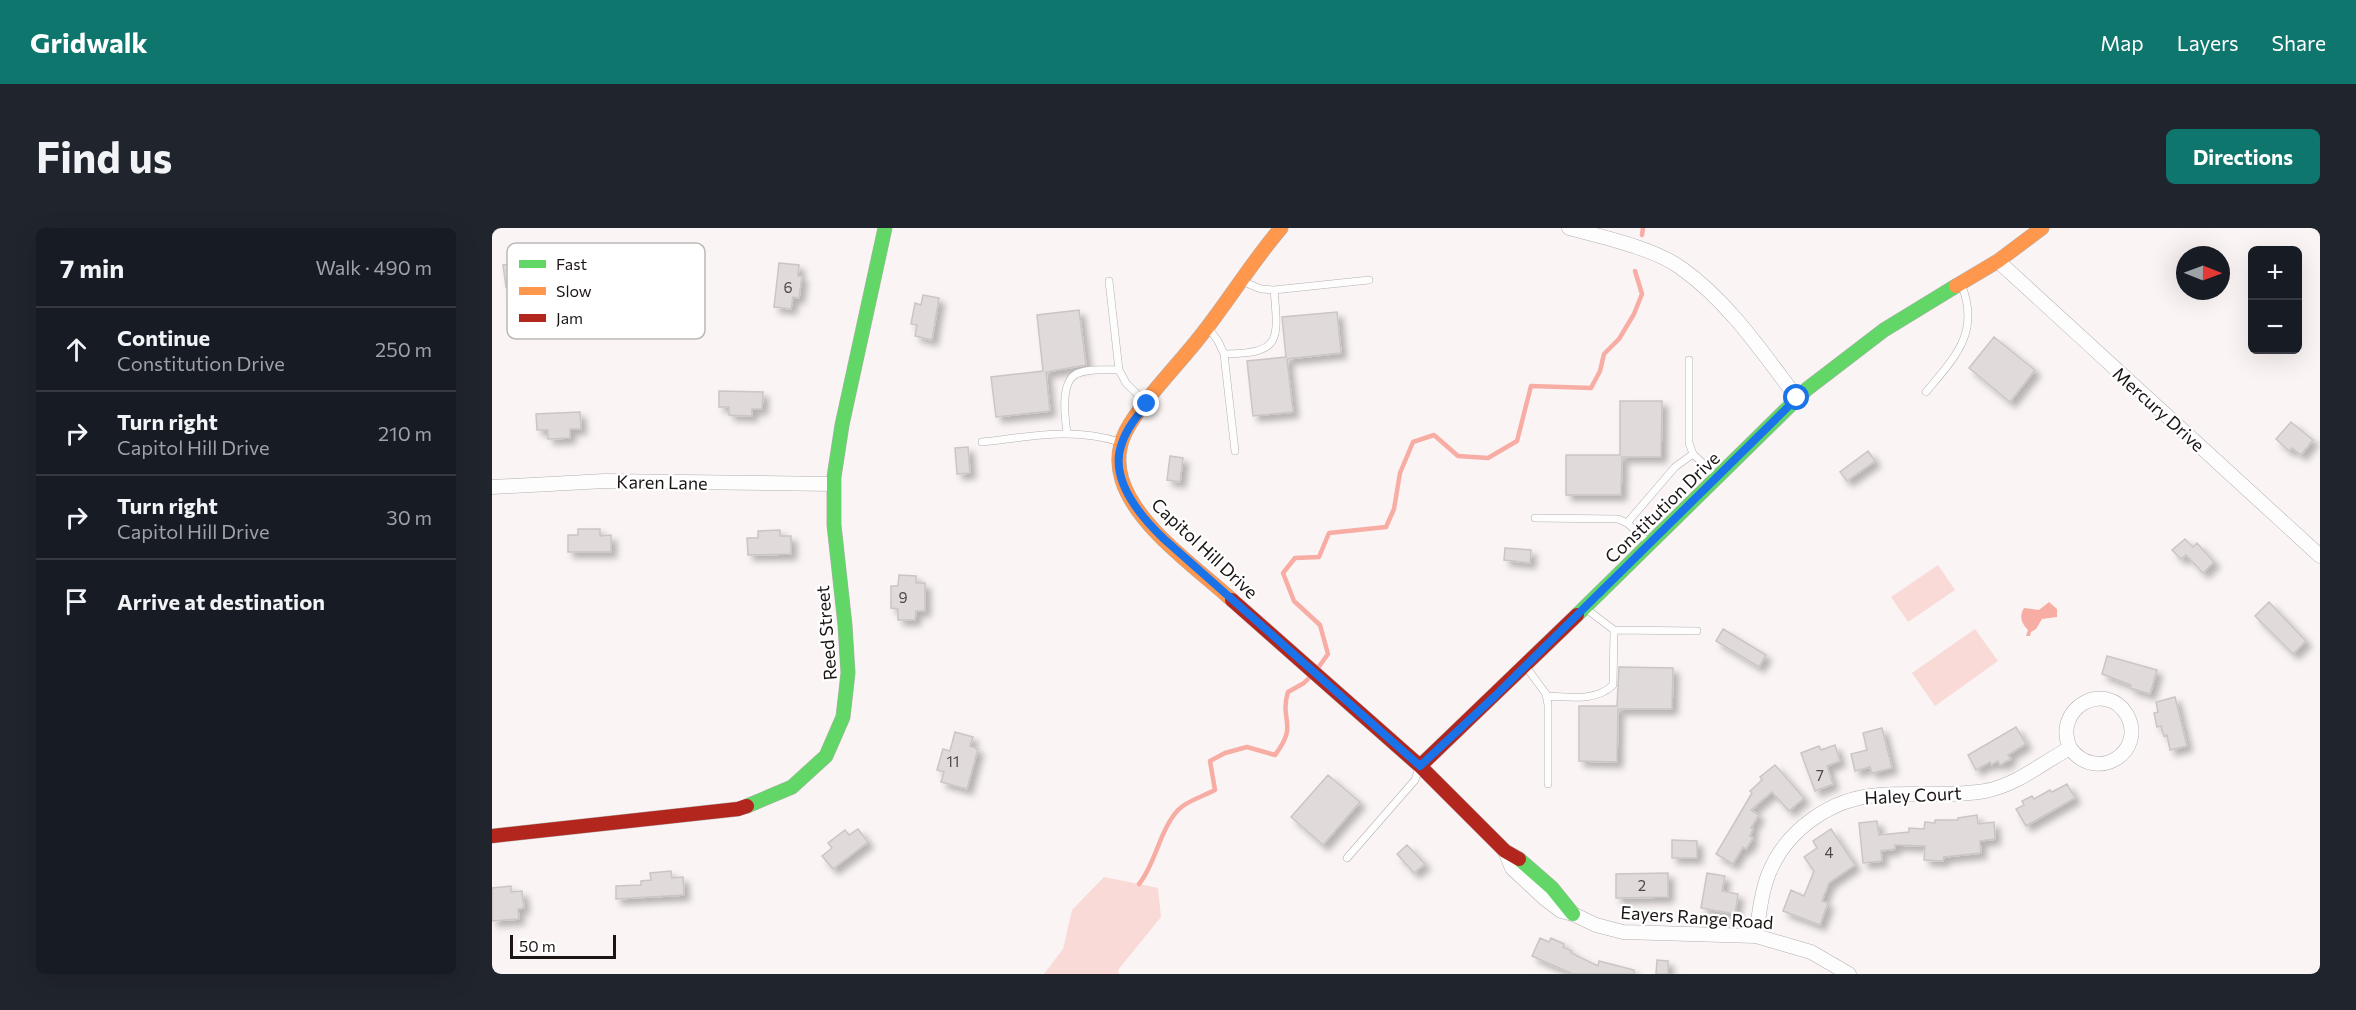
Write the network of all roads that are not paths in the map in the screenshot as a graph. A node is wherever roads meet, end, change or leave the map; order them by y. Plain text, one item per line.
1 (885, 228) edge
2 (1281, 228) edge
3 (1569, 228) edge
4 (2042, 228) edge
5 (1998, 261) junction
6 (1369, 280) dead end
7 (1109, 281) dead end
8 (1242, 281) junction
9 (1961, 284) junction
10 (1274, 290) junction
11 (1208, 327) junction
12 (1224, 354) junction
13 (1689, 360) dead end
14 (1119, 370) junction
15 (1926, 392) dead end
16 (1797, 398) junction
17 (1147, 404) junction
18 (1067, 433) junction
19 (982, 442) dead end
20 (1122, 443) junction
21 (1235, 451) dead end
22 (1693, 454) junction
23 (1718, 477) junction
24 (833, 484) junction
25 (492, 487) edge
26 (1535, 518) dead end
27 (1627, 523) junction
28 (1650, 544) junction
29 (2320, 556) edge
30 (1585, 607) junction
31 (1614, 630) junction
32 (1697, 631) dead end
33 (1526, 666) junction
34 (1546, 696) junction
35 (2070, 748) junction
36 (1420, 766) junction
37 (1548, 784) dead end
38 (492, 836) edge
39 (1347, 858) dead end
40 (1756, 936) junction
41 (1849, 974) edge

1 - 24 street, Reed Street
2 - 8 street, Capitol Hill Drive
3 - 16 street
4 - 5 street, Constitution Drive
5 - 9 street, Constitution Drive
5 - 29 street, Mercury Drive
6 - 10 lane
7 - 14 lane
8 - 10 lane
8 - 11 street, Capitol Hill Drive
9 - 15 lane
9 - 16 street, Constitution Drive
10 - 12 lane
11 - 12 lane
11 - 17 street, Capitol Hill Drive
12 - 21 lane
13 - 22 lane
14 - 17 lane
14 - 18 lane
16 - 23 street, Constitution Drive
17 - 20 street, Capitol Hill Drive
18 - 19 lane
18 - 20 lane
20 - 36 street, Capitol Hill Drive
22 - 23 lane
22 - 27 lane
23 - 28 street, Constitution Drive
24 - 25 street, Karen Lane
24 - 38 street, Reed Street
26 - 27 lane
27 - 28 lane
28 - 30 street, Constitution Drive
30 - 31 lane
30 - 33 street, Constitution Drive
31 - 32 lane
31 - 34 lane
33 - 34 lane
33 - 36 street, Constitution Drive
34 - 37 lane
35 - 35 street
35 - 40 street, Haley Court
36 - 39 lane, Constitution Drive
36 - 40 street, Eayers Range Road
40 - 41 street, Eayers Range Road

